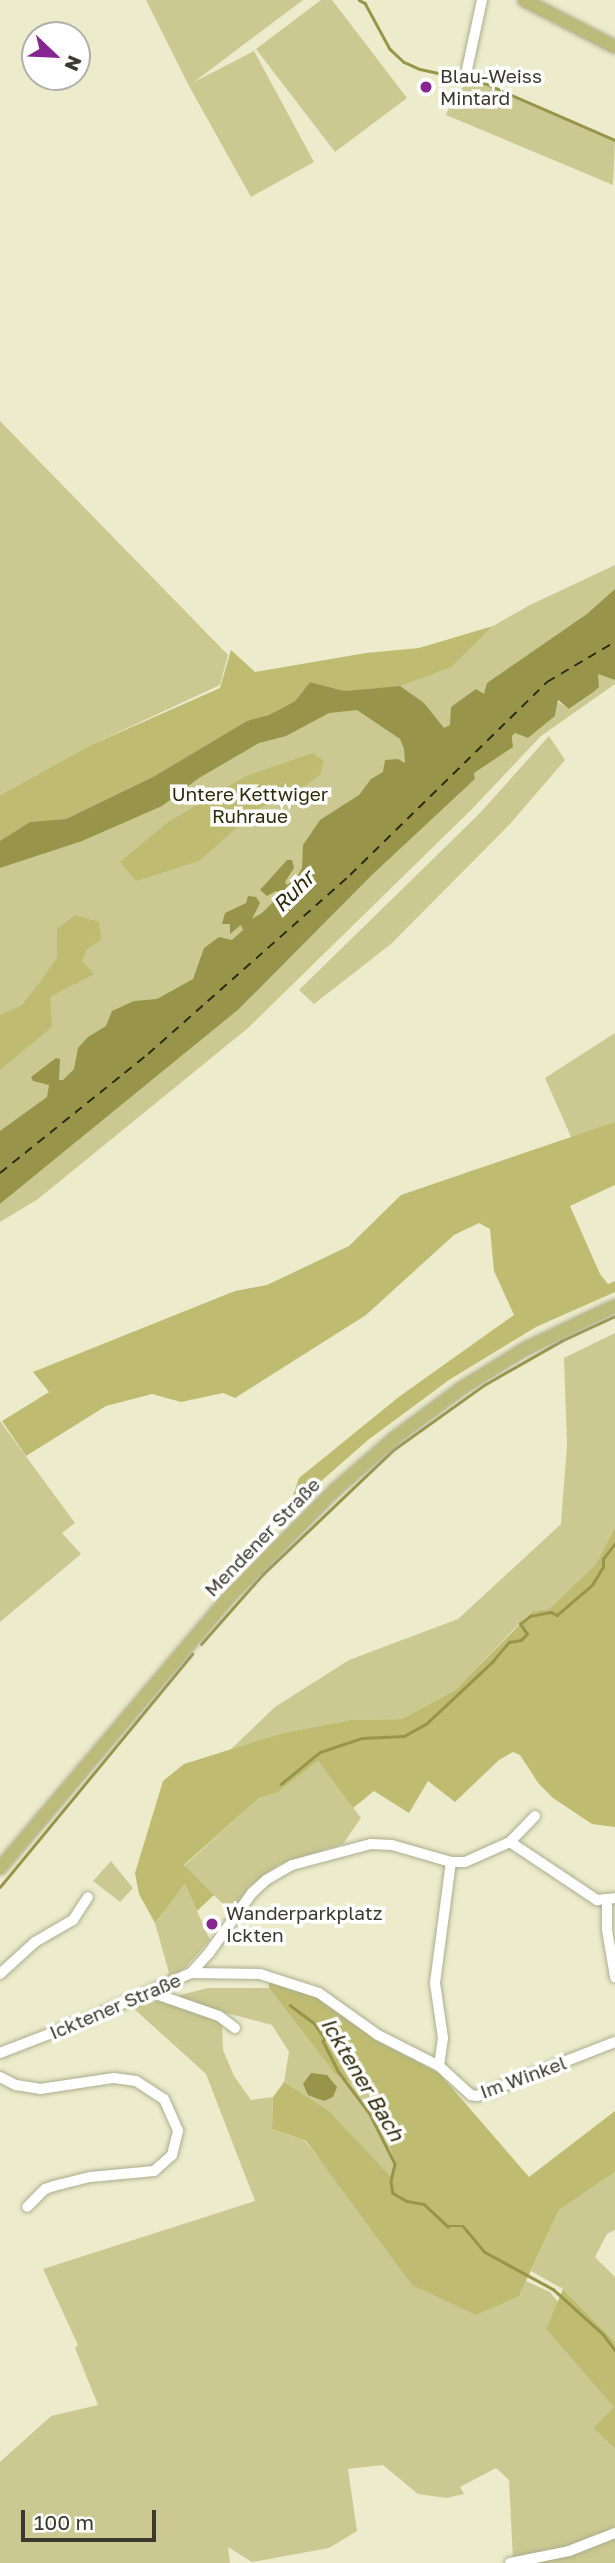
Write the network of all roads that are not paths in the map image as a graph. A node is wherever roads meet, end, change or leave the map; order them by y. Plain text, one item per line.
1 (482, 0) edge
2 (524, 0) edge
3 (615, 47) edge
4 (466, 74) dead end
5 (615, 1306) edge
6 (535, 1816) dead end
7 (510, 1842) junction
8 (451, 1862) junction
9 (0, 1868) edge
10 (88, 1897) dead end
11 (611, 1899) edge
12 (191, 1973) junction
13 (0, 1974) edge
14 (615, 1977) edge
15 (150, 1992) junction
16 (235, 2028) dead end
17 (615, 2042) edge
18 (0, 2053) edge
19 (439, 2066) junction
20 (0, 2077) edge
21 (27, 2207) dead end
22 (615, 2533) edge
23 (510, 2563) edge

1 - 4 street
2 - 3 main road
5 - 9 main road, Mendener Straße
6 - 7 street
7 - 8 street
7 - 11 street
8 - 12 street, Icktener Straße
8 - 19 street
10 - 13 street
11 - 14 street
12 - 15 street, Icktener Straße
12 - 19 street
15 - 16 street
15 - 18 street, Icktener Straße
17 - 19 street, Im Winkel
20 - 21 street
22 - 23 street

